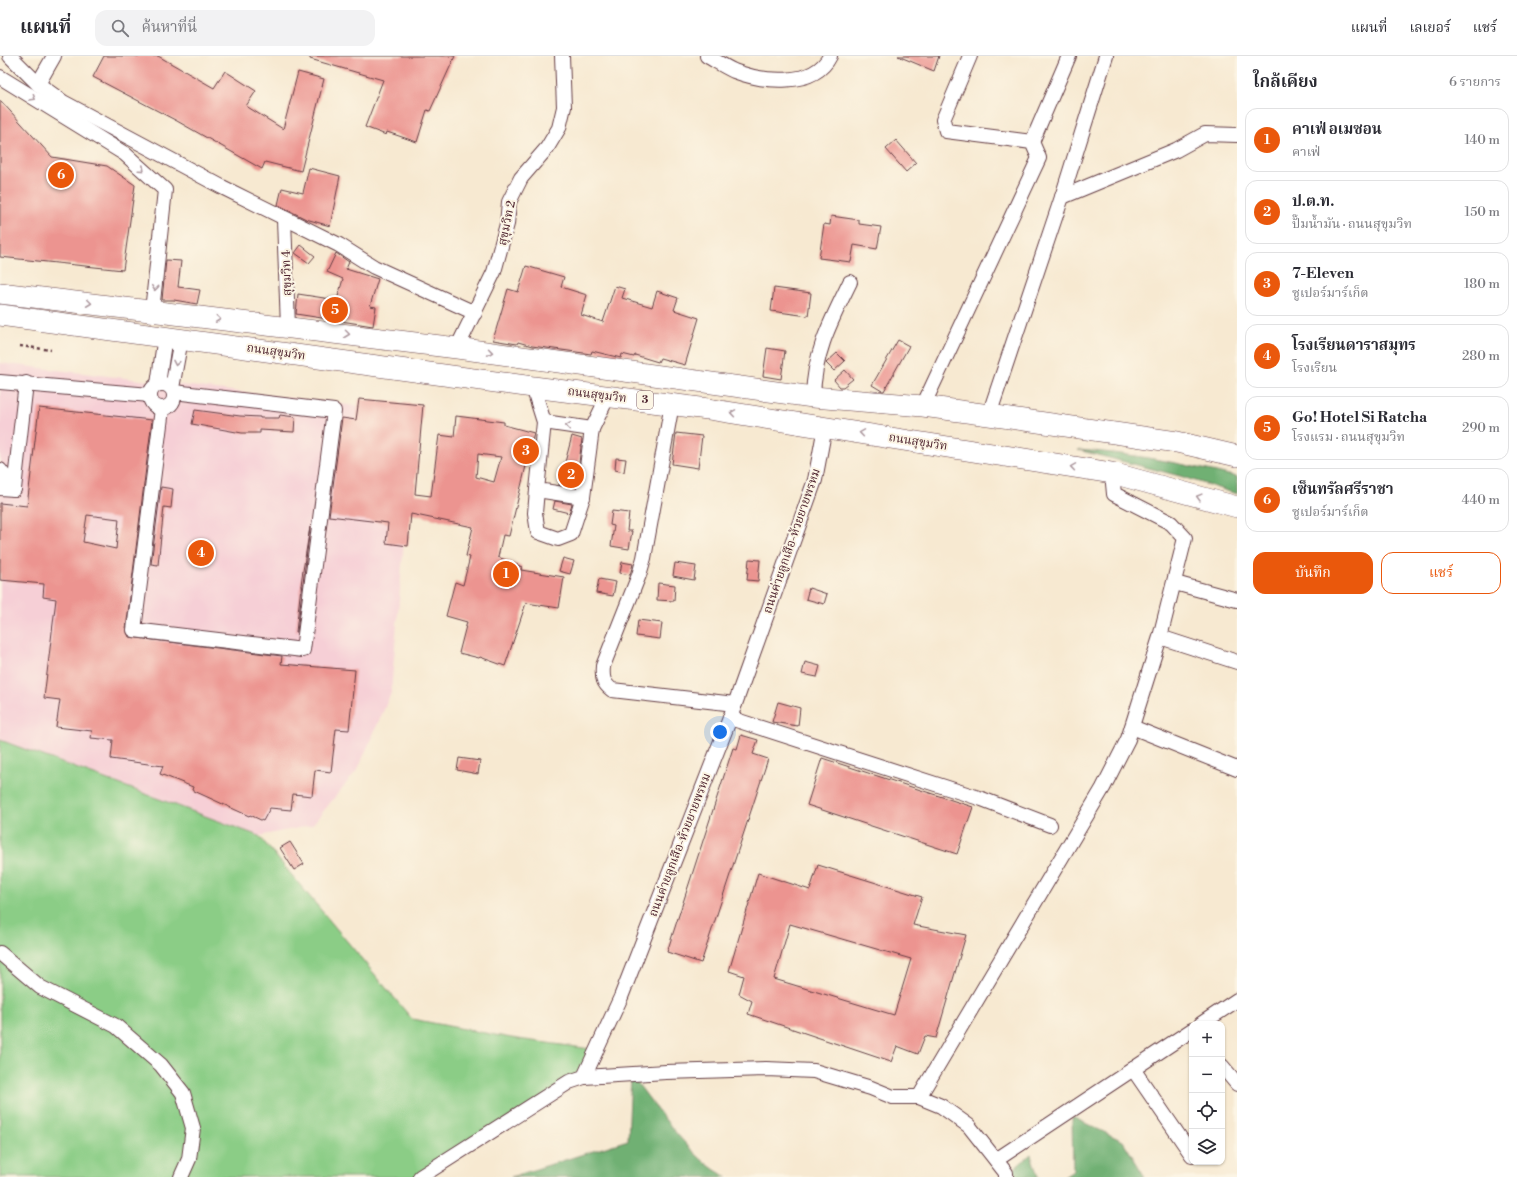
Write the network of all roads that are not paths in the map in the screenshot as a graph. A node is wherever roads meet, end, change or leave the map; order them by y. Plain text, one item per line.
1 (10, 56) edge
2 (54, 56) edge
3 (562, 56) edge
4 (707, 56) edge
5 (830, 56) edge
6 (970, 56) edge
7 (1069, 56) edge
8 (1106, 56) edge
9 (0, 77) edge
10 (38, 84) junction
11 (1237, 135) edge
12 (1032, 142) junction
13 (1062, 197) junction
14 (284, 219) junction
15 (850, 282) dead end
16 (0, 293) edge
17 (152, 311) junction
18 (475, 313) junction
19 (0, 315) edge
20 (288, 327) junction
21 (173, 338) junction
22 (457, 348) junction
23 (0, 382) edge
24 (26, 383) junction
25 (533, 387) junction
26 (163, 390) junction
27 (608, 396) junction
28 (813, 397) junction
29 (672, 404) junction
30 (923, 406) junction
31 (162, 409) junction
32 (990, 415) junction
33 (544, 422) junction
34 (825, 427) junction
35 (592, 429) junction
36 (1237, 456) edge
37 (0, 470) edge
38 (1112, 473) junction
39 (7, 488) edge
40 (537, 490) junction
41 (583, 497) junction
42 (1237, 507) edge
43 (1175, 583) junction
44 (1237, 600) edge
45 (1160, 637) junction
46 (1237, 662) edge
47 (735, 704) junction
48 (730, 718) junction
49 (1132, 727) junction
50 (1237, 769) edge
51 (1050, 825) dead end
52 (0, 953) edge
53 (1237, 1000) edge
54 (1206, 1021) edge
55 (1186, 1040) edge
56 (1133, 1069) junction
57 (1225, 1070) edge
58 (584, 1077) junction
59 (1237, 1084) edge
60 (919, 1097) junction
61 (1189, 1151) edge
62 (996, 1160) junction
63 (182, 1177) edge
64 (420, 1177) edge
65 (1006, 1177) edge

1 - 10 street
2 - 10 street
3 - 18 street, สุขุมวิท 2
4 - 5 street
6 - 12 street
7 - 12 street
8 - 13 street
9 -> 17 street
10 - 14 street
11 - 13 street
12 - 30 street
13 - 32 street
14 - 18 street
14 - 20 street, สุขุมวิท 4
15 - 28 street
16 -> 17 highway, 3
17 -> 20 highway, 3
18 - 22 street, สุขุมวิท 2
19 - 21 highway, ถนนสุขุมวิท / 3
20 -> 22 highway, 3
21 - 25 highway, ถนนสุขุมวิท / 3
21 - 26 street
22 -> 28 highway, 3
23 - 24 street
24 - 26 street
24 - 39 street
25 - 27 highway, ถนนสุขุมวิท / 3
25 - 33 street
26 - 31 street
26 - 31 street
26 - 31 street
27 - 29 highway, ถนนสุขุมวิท / 3
27 - 35 street
28 - 30 highway, 3
34 -> 29 highway, ถนนสุขุมวิท / 3
29 - 47 street
30 - 32 highway, 3
32 - 36 highway, 3
35 -> 33 street
33 - 40 street
38 -> 34 highway, ถนนสุขุมวิท / 3
34 - 47 street, ถนนค่ายลูกเสึอ-ห้วยยายพรหม
35 - 41 street
37 - 39 street
42 -> 38 highway, ถนนสุขุมวิท / 3
38 - 43 street
40 - 41 street
40 - 41 street
43 - 44 street
43 - 45 street
45 - 46 street
45 - 49 street
47 - 48 street, ถนนค่ายลูกเสึอ-ห้วยยายพรหม
48 - 51 street
48 - 58 street, ถนนค่ายลูกเสึอ-ห้วยยายพรหม
49 - 50 street
49 - 60 street
52 - 63 street
53 - 54 street
55 - 56 street
56 - 61 street
56 - 62 street
57 - 59 street
58 - 60 street
58 - 64 street
60 - 62 street
62 - 65 street

